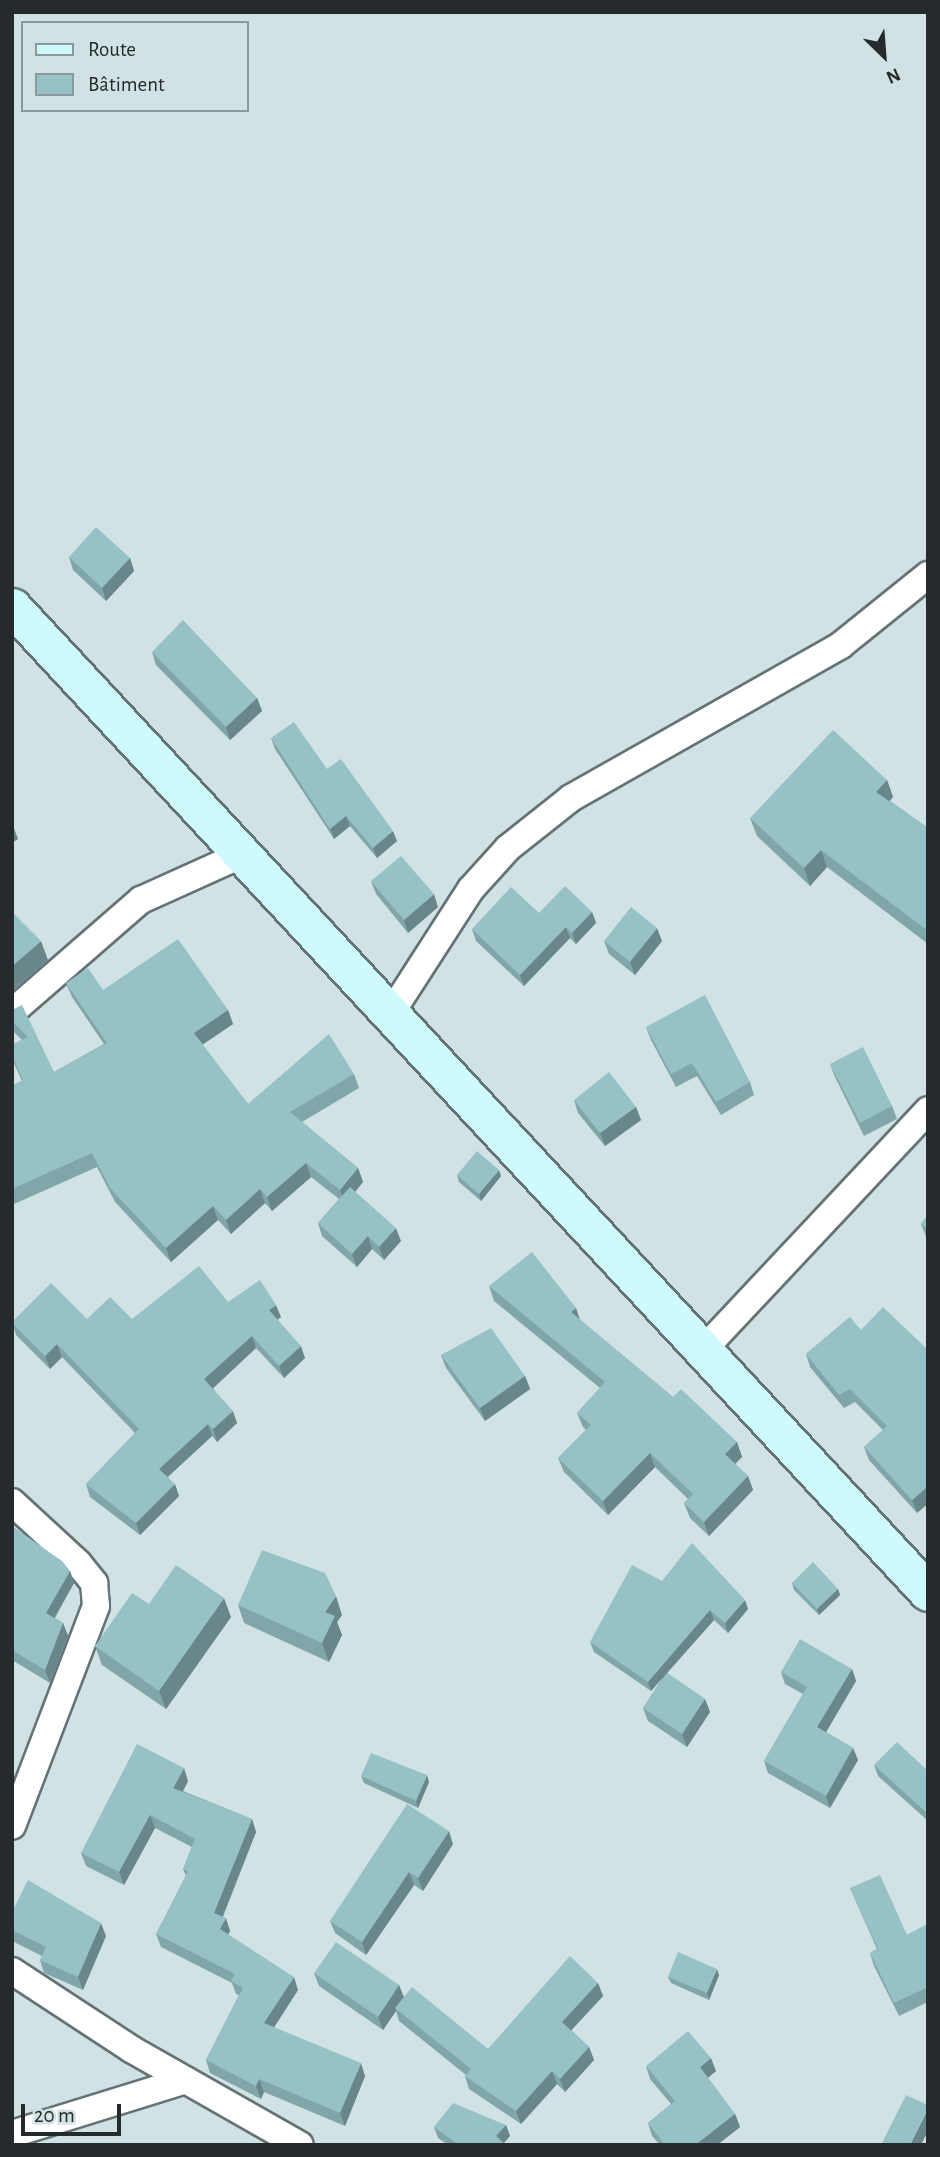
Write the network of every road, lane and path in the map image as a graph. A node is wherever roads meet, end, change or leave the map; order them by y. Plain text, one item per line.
1 (928, 575) edge
2 (12, 607) edge
3 (243, 854) junction
4 (12, 1012) edge
5 (391, 1013) junction
6 (928, 1110) edge
7 (703, 1350) junction
8 (12, 1502) edge
9 (928, 1592) edge
10 (12, 1826) edge
11 (12, 1971) edge
12 (186, 2080) junction
13 (12, 2134) edge
14 (300, 2145) edge

1 - 5 street
2 - 3 main road
3 - 4 street
3 - 5 main road
5 - 7 main road
6 - 7 street
7 - 9 main road
8 - 10 street
11 - 12 street
12 - 13 street
12 - 14 street

